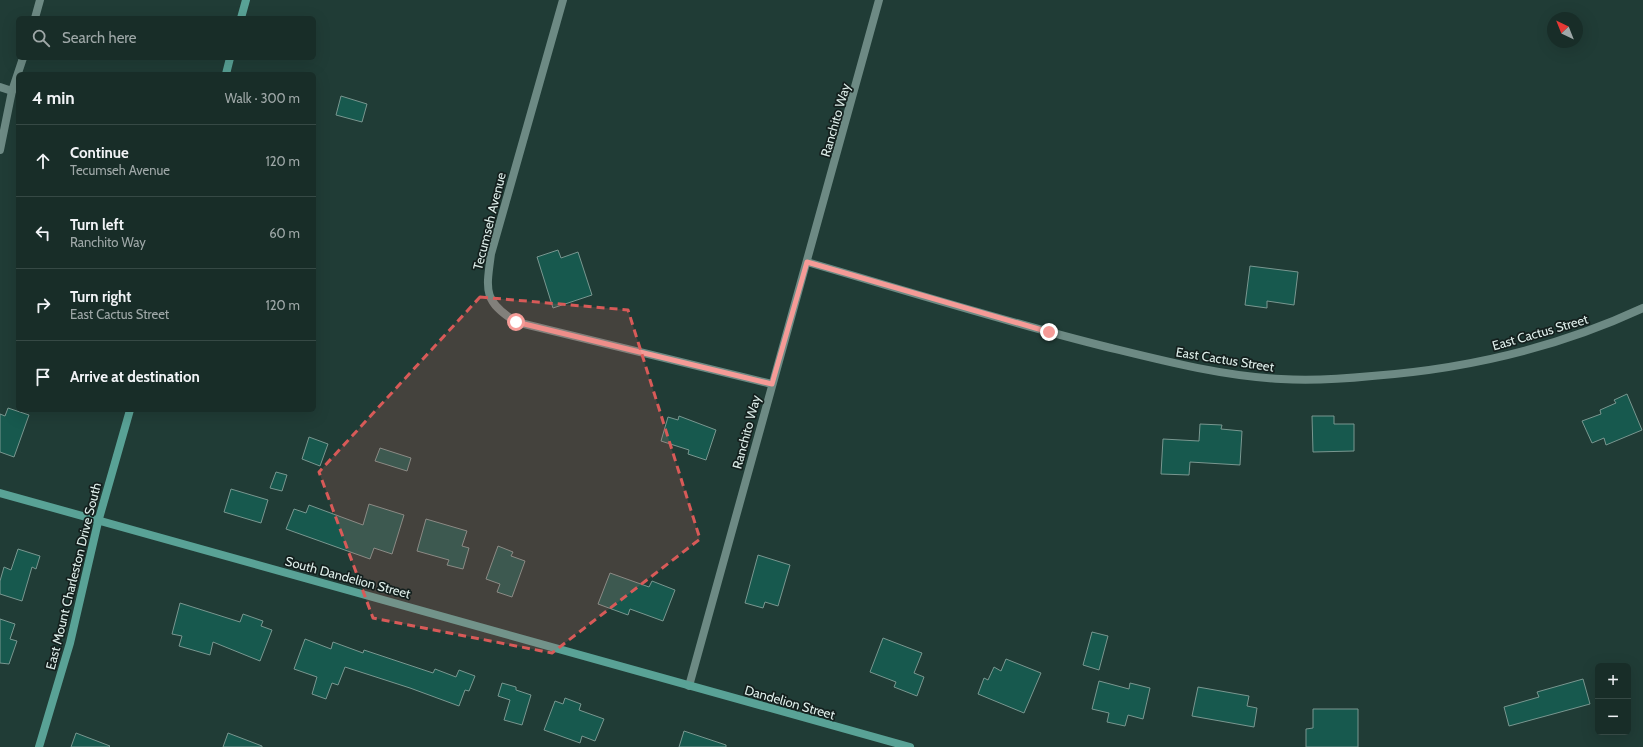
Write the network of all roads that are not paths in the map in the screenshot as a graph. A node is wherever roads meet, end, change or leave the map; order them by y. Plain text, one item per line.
1 (40, 0) edge
2 (246, 0) edge
3 (563, 0) edge
4 (880, 0) edge
5 (36, 16) edge
6 (242, 16) edge
7 (22, 60) edge
8 (230, 60) edge
9 (18, 72) edge
10 (226, 72) edge
11 (16, 79) edge
12 (0, 87) edge
13 (12, 91) junction
14 (0, 150) edge
15 (807, 262) junction
16 (1643, 308) edge
17 (772, 384) junction
18 (129, 412) edge
19 (0, 493) edge
20 (98, 522) junction
21 (689, 686) junction
22 (40, 747) edge
23 (910, 747) edge

1 - 5 street
2 - 6 street
3 - 17 street, Tecumseh Avenue
4 - 15 street, Ranchito Way
7 - 9 street
8 - 10 street
11 - 13 street
12 - 13 street
13 - 14 street
15 - 16 street, East Cactus Street
15 - 17 street, Ranchito Way
17 - 21 street, Ranchito Way
18 - 20 street, East Mount Charleston Drive South
19 - 20 street, South Dandelion Street
20 - 21 street, South Dandelion Street
20 - 22 street, East Mount Charleston Drive South
21 - 23 street, Dandelion Street

